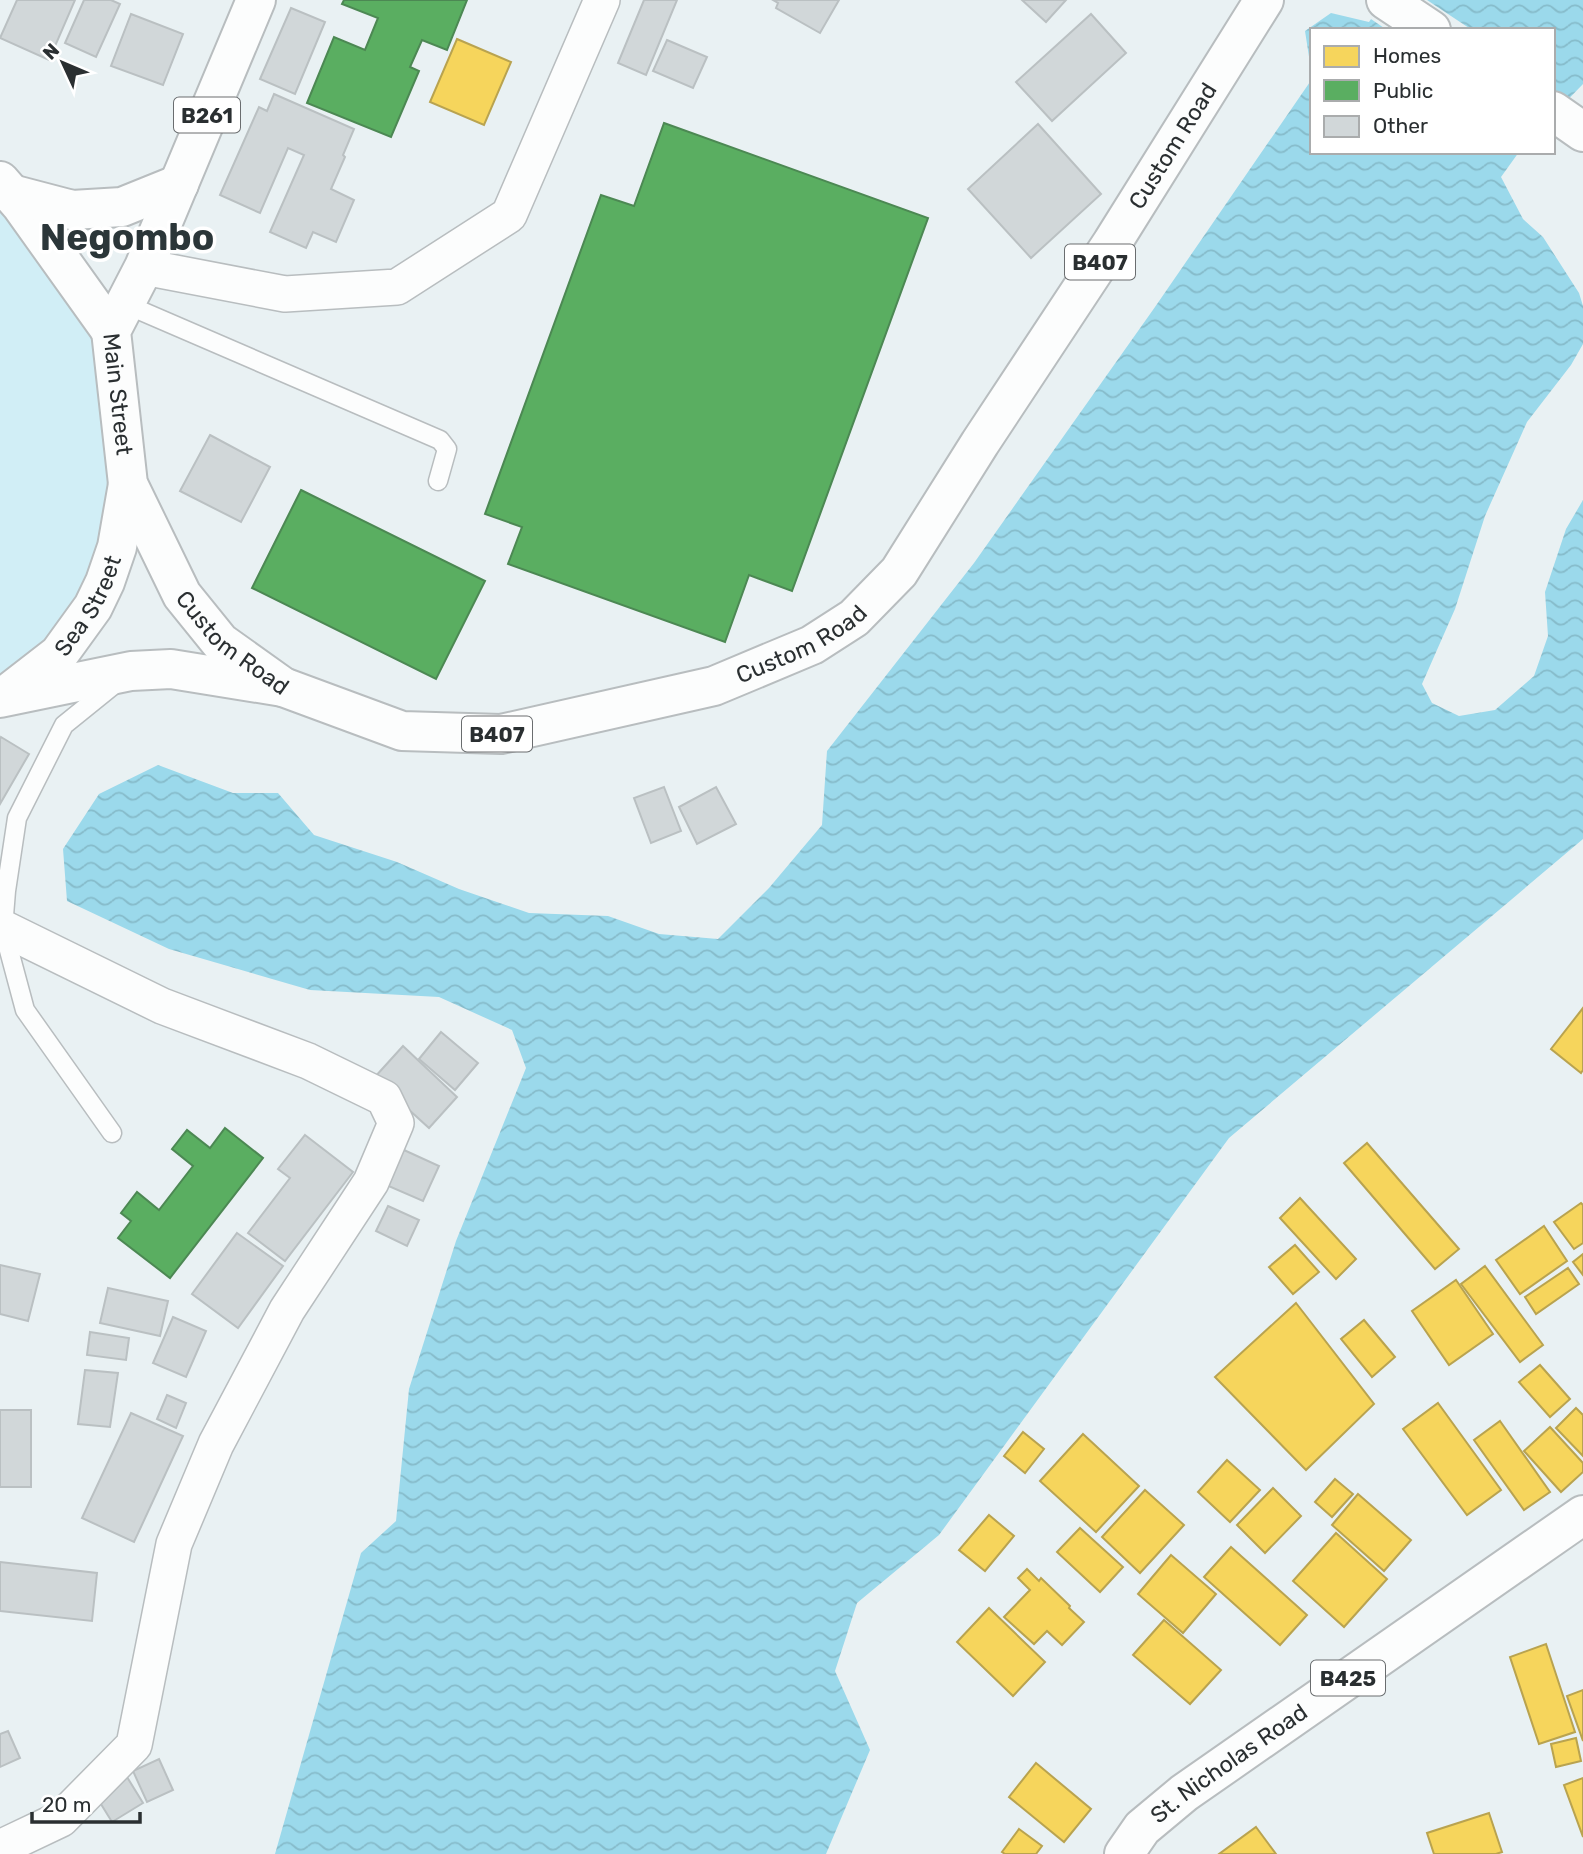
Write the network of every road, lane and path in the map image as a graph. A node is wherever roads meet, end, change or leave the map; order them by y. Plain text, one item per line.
1 (256, 0) edge
2 (602, 0) edge
3 (1264, 0) edge
4 (1385, 0) edge
5 (1428, 28) edge
6 (179, 184) junction
7 (6, 188) edge
8 (144, 267) junction
9 (118, 317) junction
10 (438, 481) dead end
11 (128, 484) junction
12 (131, 671) junction
13 (283, 687) junction
14 (1, 698) edge
15 (1, 929) edge
16 (113, 1133) dead end
17 (1583, 1514) edge
18 (0, 1848) edge
19 (1124, 1854) edge

1 - 6 main road, Main Street / B261
2 - 8 street
3 - 13 main road, Custom Road / B407
4 - 5 main road
6 - 7 main road
6 - 8 main road, Main Street / B261
7 - 9 main road
8 - 9 main road, Main Street / B261
9 - 10 lane
9 - 11 main road, Main Street
11 - 13 main road, Custom Road / B407
11 - 14 main road, Sea Street
12 - 13 main road
12 - 14 main road
12 - 15 lane
15 - 16 lane
15 - 18 street
17 - 19 main road, St. Nicholas Road / B425

